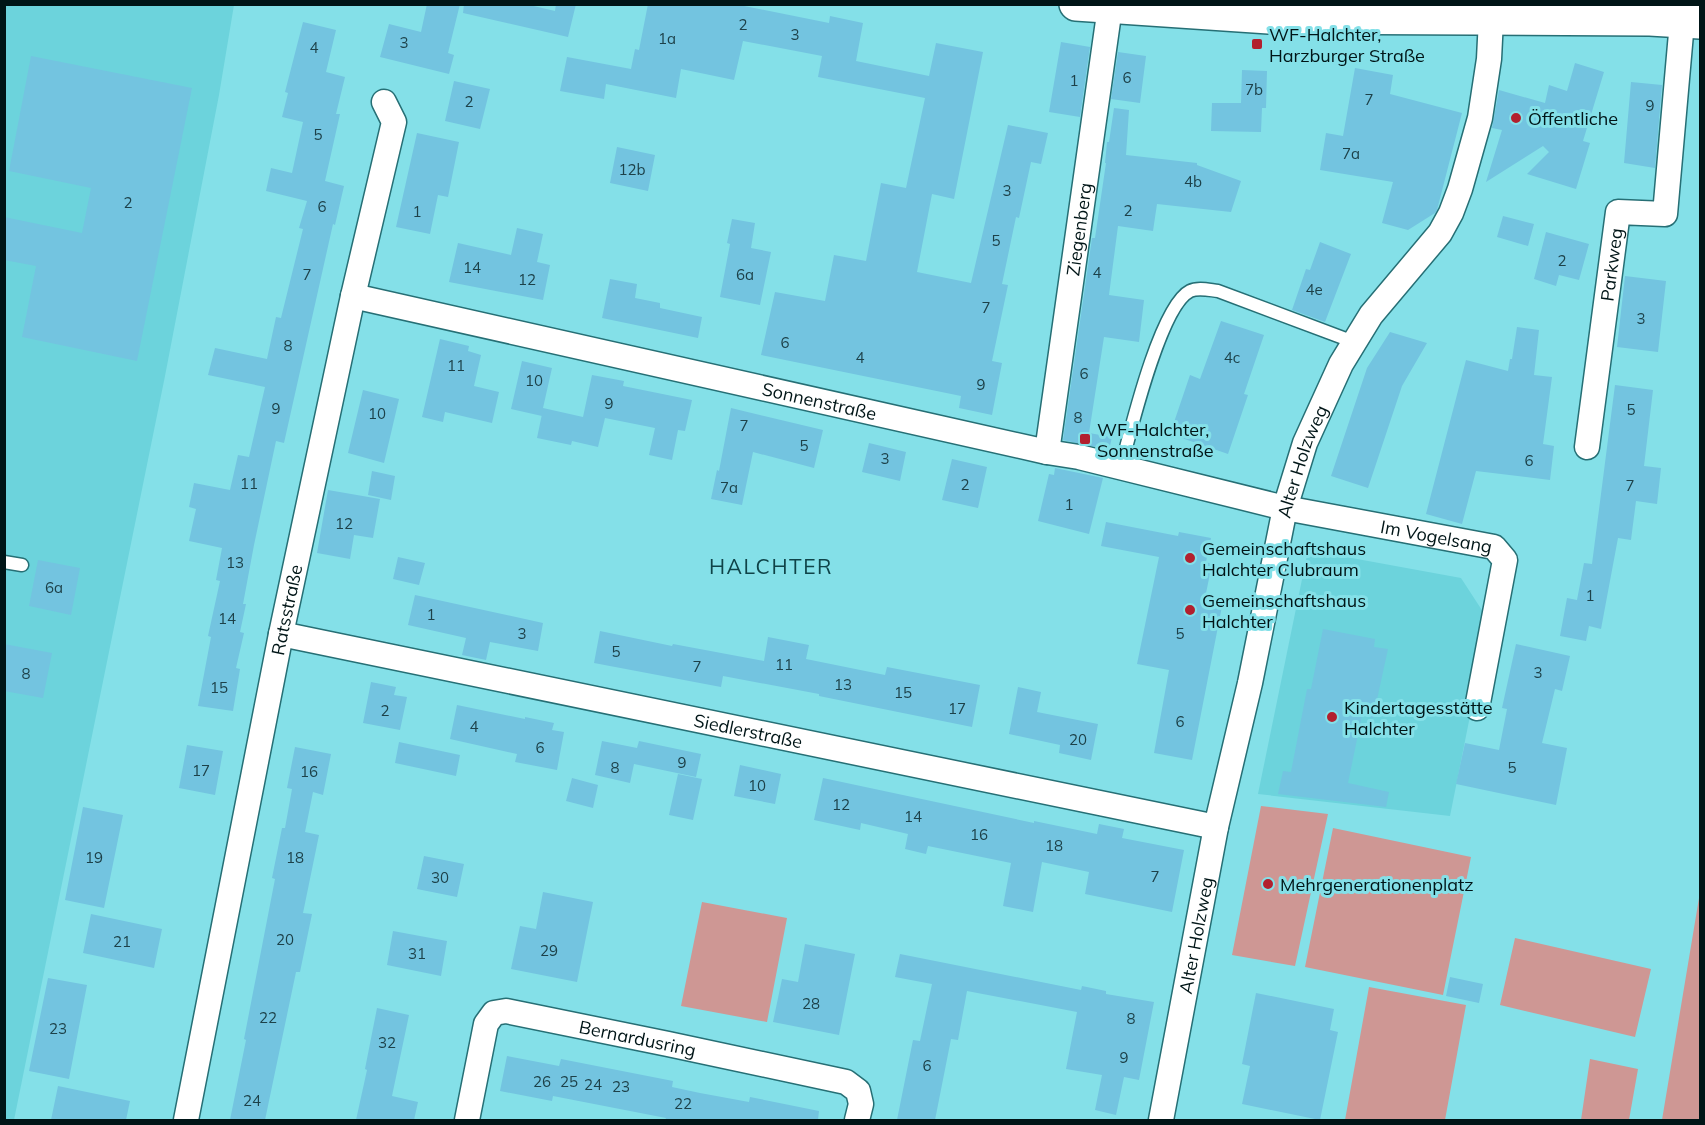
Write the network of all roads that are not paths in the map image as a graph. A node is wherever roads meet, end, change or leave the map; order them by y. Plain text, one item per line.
1 (1089, 5) edge
2 (1246, 10) edge
3 (1671, 17) edge
4 (1491, 19) junction
5 (384, 102) dead end
6 (353, 296) junction
7 (1354, 342) junction
8 (1587, 447) dead end
9 (1047, 452) junction
10 (1121, 467) junction
11 (1286, 508) junction
12 (4, 562) edge
13 (22, 565) dead end
14 (281, 634) junction
15 (1477, 708) dead end
16 (1216, 827) junction
17 (186, 1120) edge
18 (467, 1120) edge
19 (857, 1120) edge
20 (1161, 1120) edge

1 - 2 main road
1 - 9 street, Ziegenberg
2 - 4 main road
3 - 4 main road
3 - 8 street, Parkweg
4 - 7 street, Alter Holzweg
5 - 6 street, Ratsstraße
6 - 9 street, Sonnenstraße
6 - 14 street, Ratsstraße
7 - 10 lane
7 - 11 street, Alter Holzweg
9 - 10 street, Sonnenstraße
10 - 11 street, Sonnenstraße
11 - 15 street, Im Vogelsang
11 - 16 street, Alter Holzweg
12 - 13 lane
14 - 16 street, Siedlerstraße
14 - 17 street, Ratsstraße
16 - 20 street, Alter Holzweg
18 - 19 street, Bernardusring

